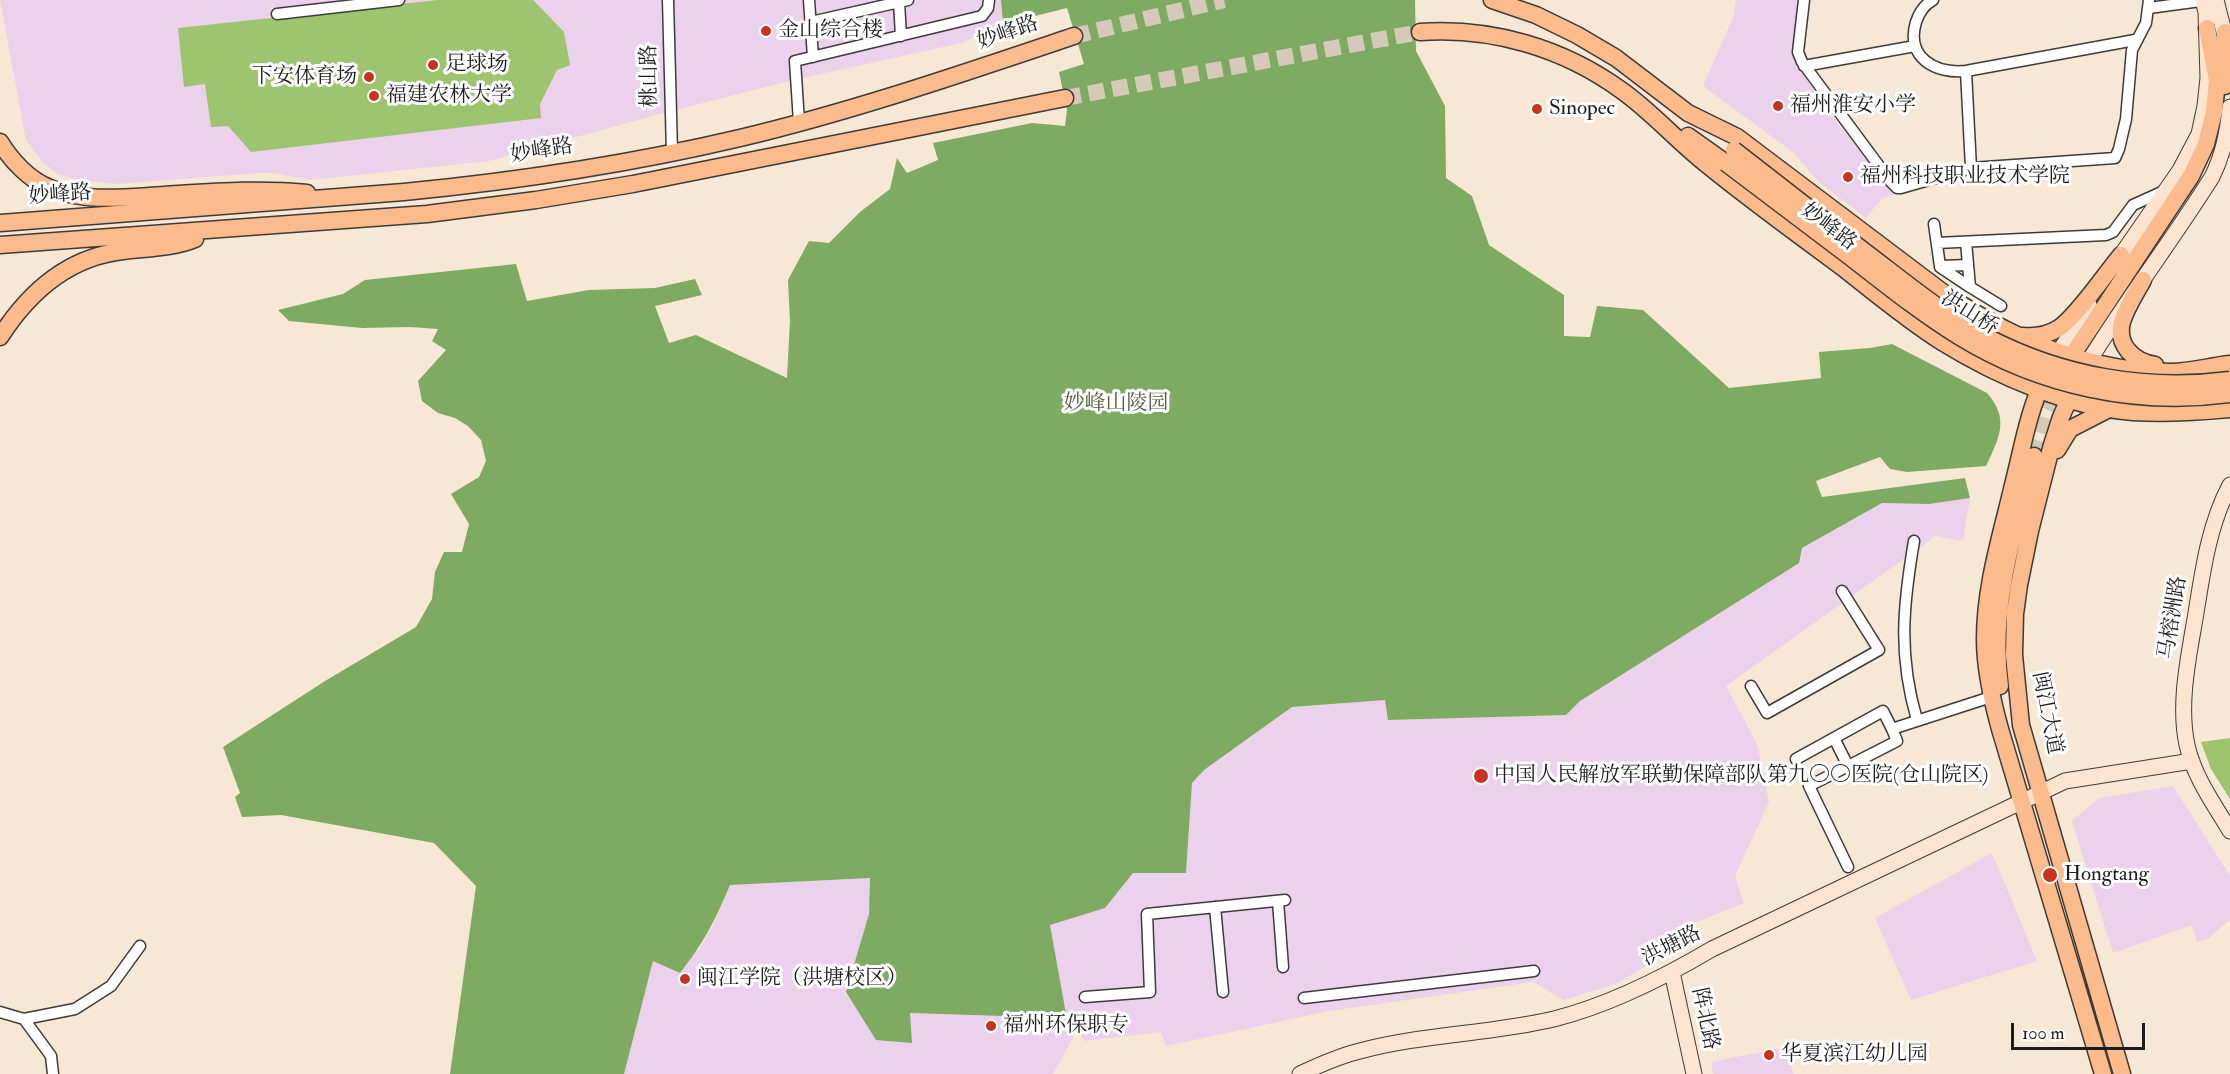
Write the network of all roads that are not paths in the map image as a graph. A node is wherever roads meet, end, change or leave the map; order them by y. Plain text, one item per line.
1 (399, 0) edge
2 (668, 0) edge
3 (809, 0) edge
4 (989, 0) edge
5 (1492, 0) edge
6 (1803, 0) edge
7 (1933, 0) edge
8 (903, 1) edge
9 (2149, 4) edge
10 (2209, 7) edge
11 (277, 14) dead end
12 (811, 22) junction
13 (1420, 32) tunnel mouth
14 (901, 36) junction
15 (1074, 36) tunnel mouth
16 (2227, 39) edge
17 (2135, 40) junction
18 (1915, 46) junction
19 (813, 57) junction
20 (2230, 62) edge
21 (1804, 66) junction
22 (1966, 71) junction
23 (1623, 91) junction
24 (1065, 98) tunnel mouth
25 (2230, 107) edge
26 (1688, 113) junction
27 (799, 123) junction
28 (0, 141) edge
29 (2225, 151) edge
30 (672, 152) junction
31 (1730, 156) junction
32 (1971, 168) junction
33 (2165, 191) junction
34 (347, 197) junction
35 (0, 223) edge
36 (1934, 224) dead end
37 (214, 230) junction
38 (1966, 242) junction
39 (1937, 243) junction
40 (0, 245) edge
41 (2121, 255) junction
42 (1968, 265) junction
43 (1940, 266) junction
44 (2143, 280) junction
45 (1970, 287) junction
46 (2001, 306) dead end
47 (2017, 336) junction
48 (0, 338) edge
49 (2059, 352) junction
50 (2083, 353) junction
51 (2230, 364) edge
52 (2203, 367) junction
53 (2230, 380) edge
54 (2039, 389) junction
55 (2230, 394) edge
56 (2068, 398) junction
57 (2109, 409) junction
58 (2230, 409) edge
59 (2230, 485) edge
60 (2042, 487) junction
61 (1914, 540) dead end
62 (1842, 591) dead end
63 (1751, 686) dead end
64 (1991, 697) junction
65 (1917, 720) junction
66 (2021, 724) junction
67 (1892, 729) junction
68 (1834, 738) junction
69 (2008, 755) junction
70 (1796, 759) dead end
71 (2192, 761) junction
72 (1848, 766) junction
73 (2041, 791) junction
74 (2022, 800) junction
75 (2230, 831) edge
76 (1848, 867) dead end
77 (1215, 907) junction
78 (140, 946) dead end
79 (1283, 967) dead end
80 (1534, 971) dead end
81 (1672, 972) junction
82 (1223, 992) dead end
83 (1085, 998) dead end
84 (1304, 998) dead end
85 (0, 1012) edge
86 (24, 1019) junction
87 (53, 1074) edge
88 (1300, 1074) edge
89 (1694, 1074) edge
90 (2103, 1074) edge
91 (2122, 1074) edge

1 - 11 street
2 - 30 street, 桃山路
3 - 12 street
4 - 14 street
5 - 26 main road, 妙峰路
6 - 21 street
7 - 18 street
8 - 12 street
8 - 14 street
9 - 10 street
9 - 17 street
10 - 16 street
10 - 33 street
10 - 50 main road
12 - 19 street
13 - 23 main road, 妙峰路
14 - 19 street
15 - 27 main road, 妙峰路
16 - 20 street
16 - 50 main road
17 - 22 street
17 - 32 street
18 - 21 street
18 - 22 street
19 - 27 street
21 - 32 street
22 - 32 street
23 - 31 main road
23 - 54 main road, 妙峰路
24 - 37 main road
25 - 29 street
26 - 31 main road
26 - 47 main road, 妙峰路
27 - 30 main road, 妙峰路
28 - 34 main road
29 - 44 street
30 - 34 main road, 妙峰路
31 - 53 main road, bridge
31 - 55 main road, 洪山桥, bridge
33 - 38 street
33 - 41 street
34 - 35 main road, 妙峰路
36 - 39 street
37 - 40 main road
37 - 48 main road
38 - 39 street
38 - 42 street
39 - 43 street
41 - 47 main road
41 - 49 street
42 - 43 street
42 - 45 street
43 - 45 street
44 - 50 street
44 - 52 main road
45 - 46 street
47 - 49 main road, 妙峰路
49 - 50 main road, 妙峰路
49 - 54 main road
50 - 52 main road, 妙峰路
50 - 56 main road, 闽江大道
51 - 52 main road
54 - 56 main road, 妙峰路
54 - 64 main road
56 - 57 main road, 妙峰路
56 - 60 main road, 闽江大道
57 - 58 main road, 妙峰路
57 - 60 main road
59 - 71 street, 马榕洲路
60 - 66 main road, 闽江大道
61 - 65 street
62 - 63 street
64 - 65 street
64 - 69 main road
65 - 67 street
66 - 69 main road
66 - 73 main road, 闽江大道
67 - 68 street
67 - 72 street
68 - 70 street
68 - 72 street
69 - 74 main road
71 - 73 street, 洪塘路
71 - 75 street, 马榕洲路
72 - 76 street
73 - 74 street, 洪塘路
73 - 91 main road, 闽江大道
74 - 81 street, 洪塘路
74 - 90 main road
77 - 79 street
77 - 82 street
77 - 83 street
78 - 86 street
80 - 84 street
81 - 88 street, 洪塘路
81 - 89 street, 阵北路
85 - 86 street
86 - 87 street

